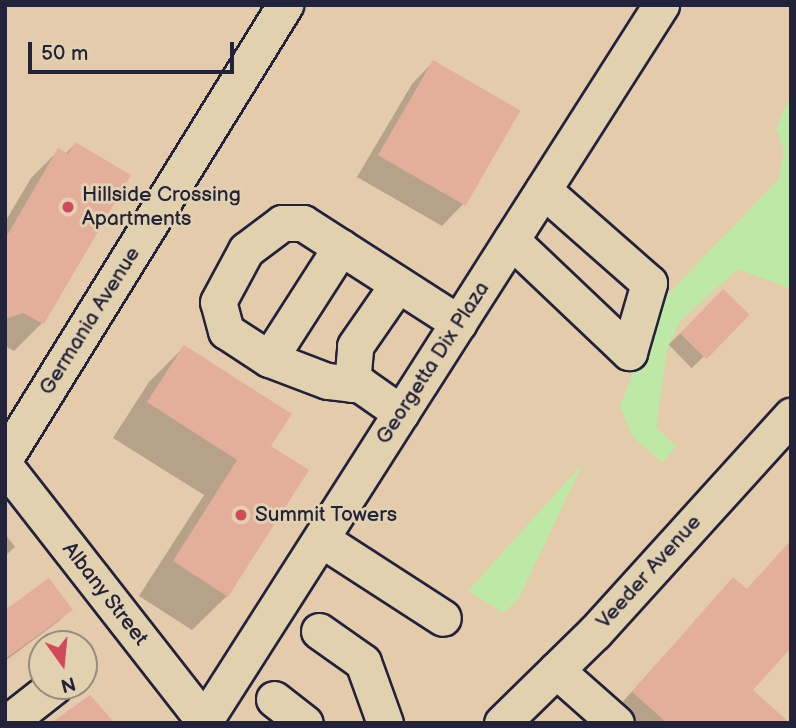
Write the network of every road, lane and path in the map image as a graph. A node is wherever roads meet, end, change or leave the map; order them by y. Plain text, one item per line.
1 (285, 5) edge
2 (662, 5) edge
3 (543, 191) junction
4 (511, 240) junction
5 (341, 247) junction
6 (398, 284) junction
7 (459, 323) junction
8 (269, 359) junction
9 (352, 384) junction
10 (401, 413) junction
11 (791, 416) edge
12 (5, 458) edge
13 (5, 466) edge
14 (321, 539) junction
15 (443, 618) dead end
16 (319, 631) dead end
17 (556, 670) junction
18 (274, 699) dead end
19 (36, 700) edge
20 (204, 722) edge
21 (382, 722) edge
22 (7, 723) edge
23 (305, 723) edge
24 (502, 723) edge
25 (616, 723) edge

1 - 12 street, Germania Avenue
2 - 3 street, Georgetta Dix Plaza
3 - 4 street, Georgetta Dix Plaza
3 - 4 street
4 - 7 street, Georgetta Dix Plaza
5 - 6 street
5 - 8 street
5 - 8 street
6 - 7 street
6 - 9 street
7 - 10 street, Georgetta Dix Plaza
8 - 9 street
9 - 10 street
10 - 14 street, Georgetta Dix Plaza
11 - 17 street, Veeder Avenue
13 - 20 street, Albany Street
14 - 15 street
14 - 20 street, Georgetta Dix Plaza
16 - 21 street
17 - 24 street, Veeder Avenue
17 - 25 street
18 - 23 street
19 - 22 street

